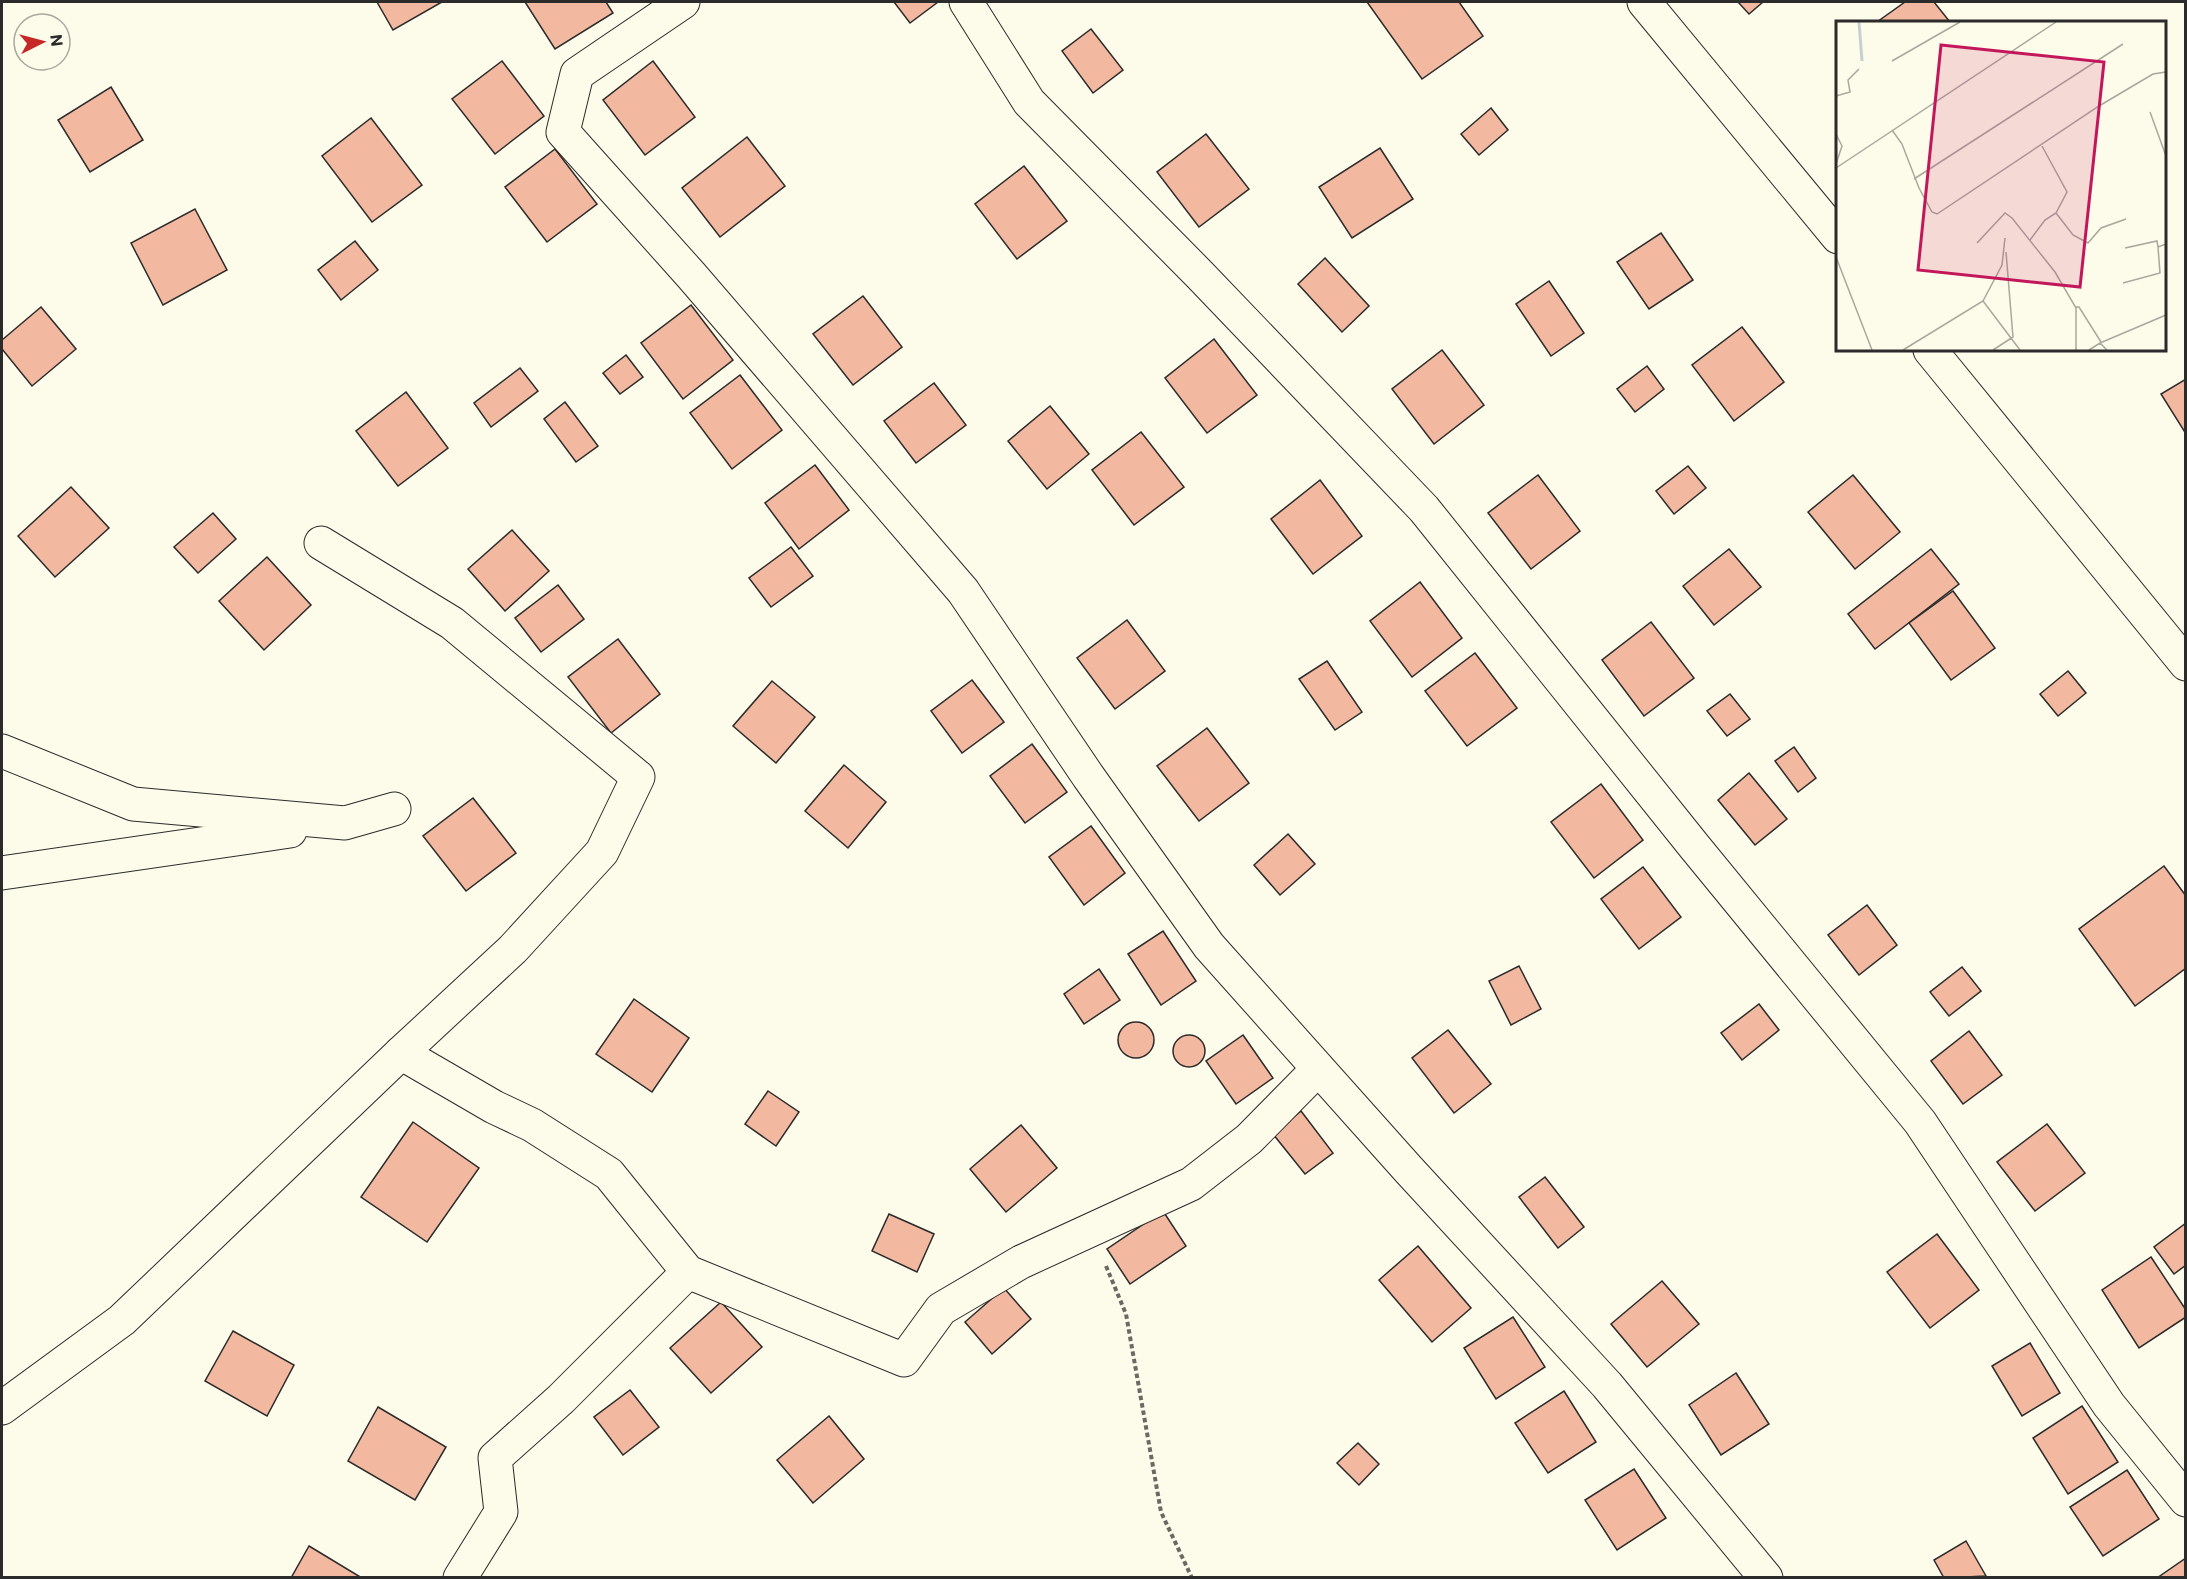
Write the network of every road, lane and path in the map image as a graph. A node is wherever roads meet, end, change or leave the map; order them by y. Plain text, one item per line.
1 (683, 2) edge
2 (966, 2) edge
3 (1644, 2) edge
4 (1836, 235) edge
5 (1931, 351) edge
6 (321, 543) dead end
7 (2186, 664) edge
8 (2, 751) edge
9 (394, 809) dead end
10 (345, 823) junction
11 (2, 873) edge
12 (401, 1053) junction
13 (1318, 1069) junction
14 (1090, 1230) junction
15 (688, 1272) junction
16 (2, 1408) edge
17 (2186, 1500) edge
18 (460, 1578) edge
19 (1192, 1578) edge
20 (1766, 1578) edge

1 - 13 street
2 - 17 street
3 - 4 street
5 - 7 street
6 - 12 street
8 - 10 street
9 - 10 street
10 - 11 street
12 - 15 street
12 - 16 street
13 - 14 street
13 - 20 street
14 - 15 street
14 - 19 path
15 - 18 street

